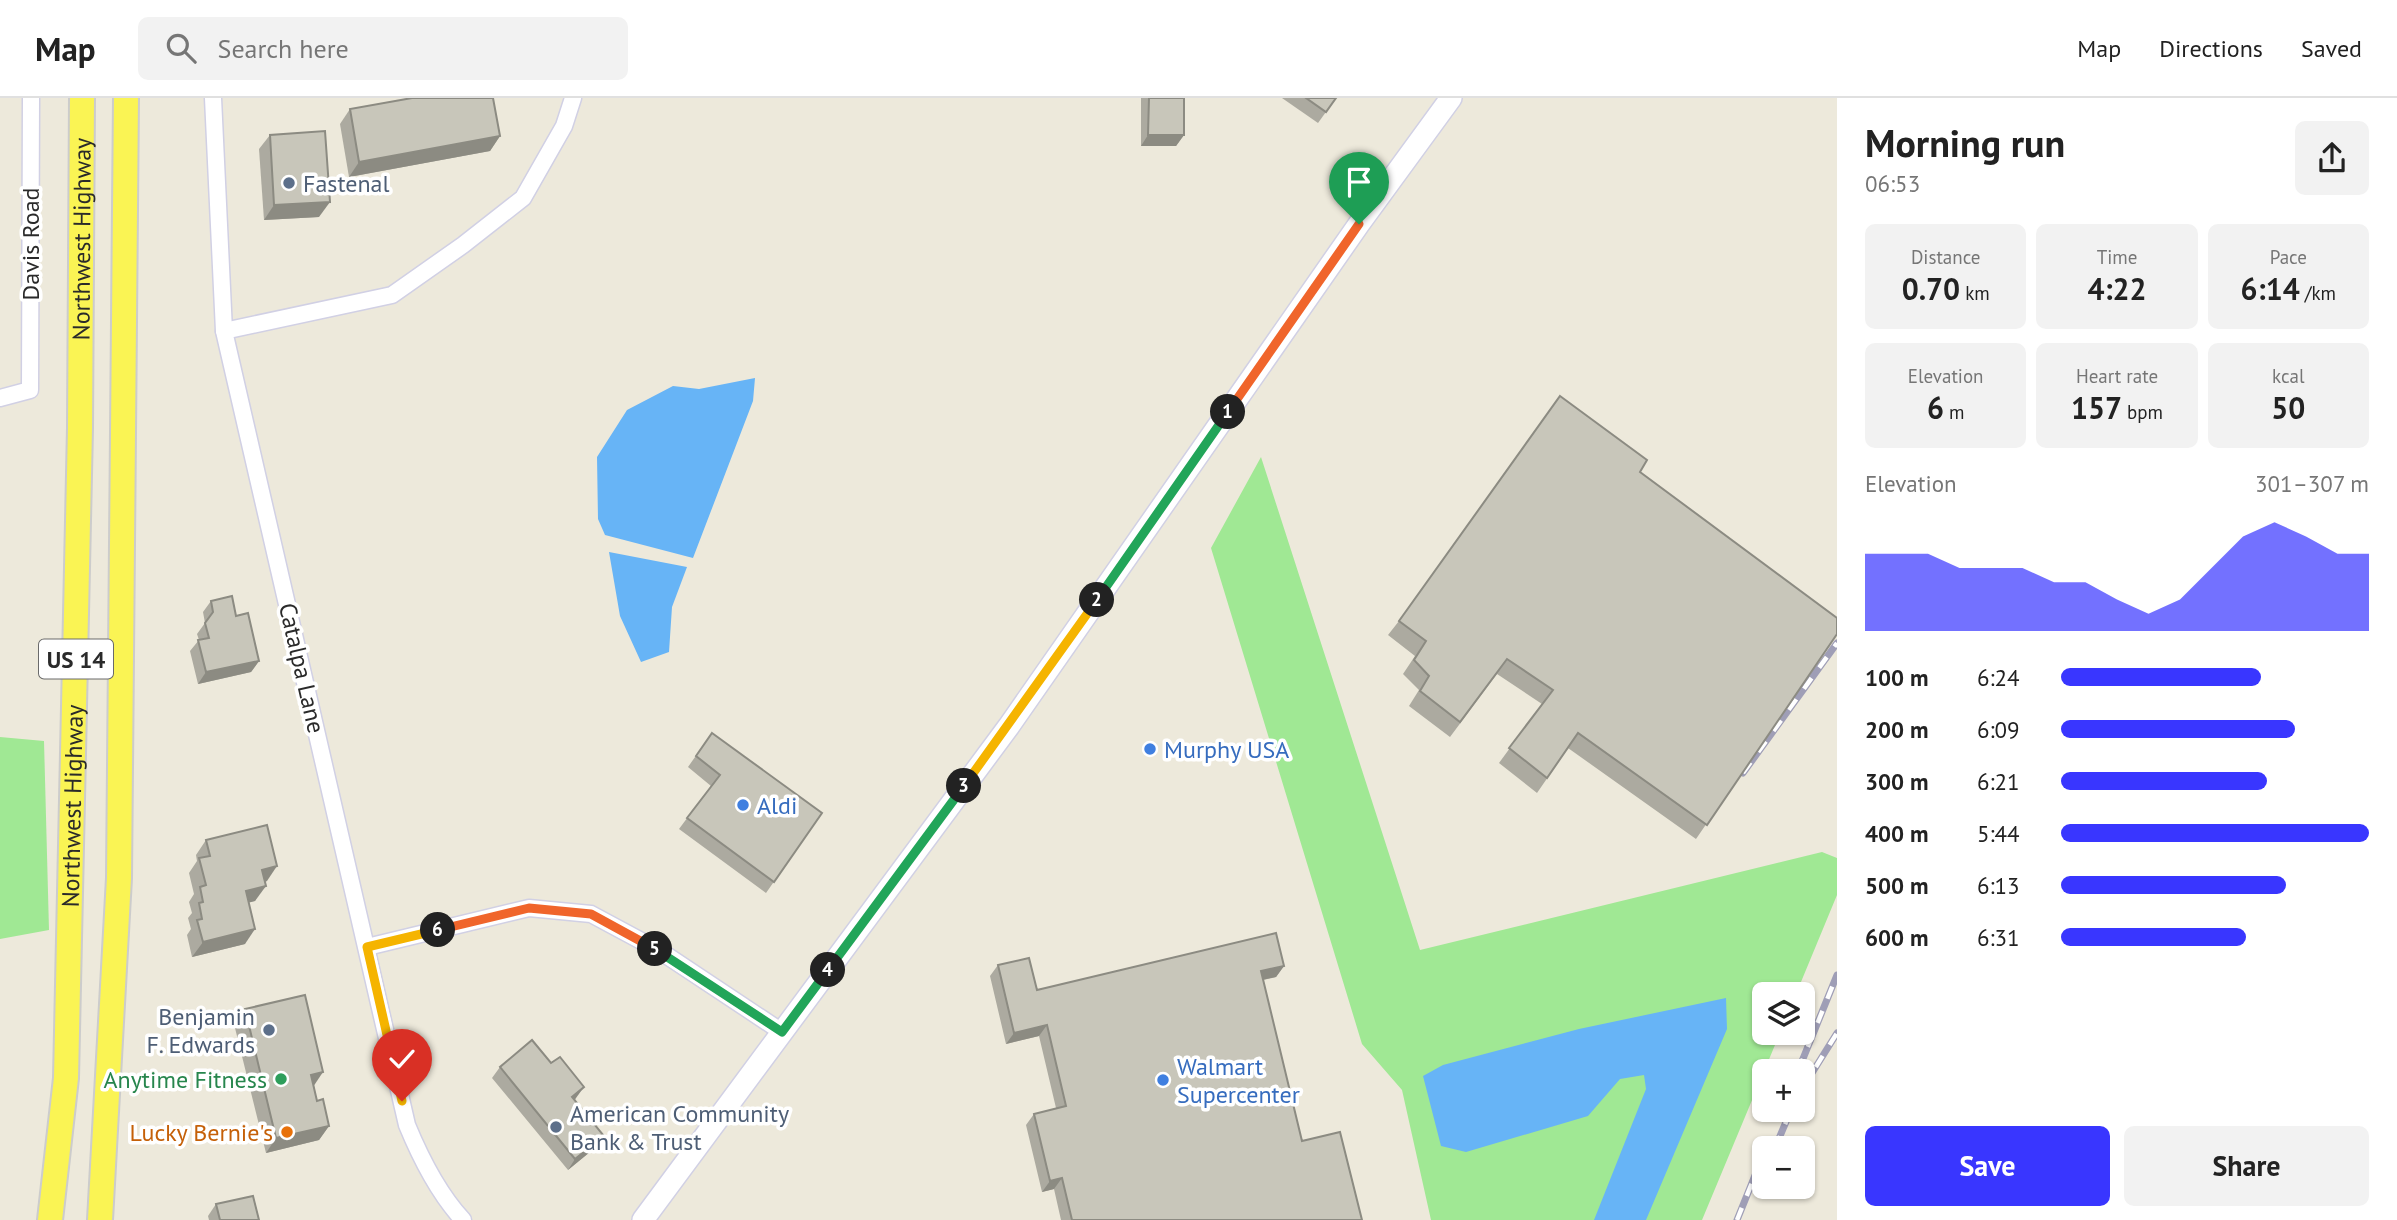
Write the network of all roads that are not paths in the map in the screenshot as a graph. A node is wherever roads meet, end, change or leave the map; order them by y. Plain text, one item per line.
1 (31, 98) edge
2 (82, 98) edge
3 (127, 98) edge
4 (213, 98) edge
5 (573, 98) edge
6 (1451, 98) edge
7 (224, 331) junction
8 (0, 398) edge
9 (367, 947) junction
10 (782, 1032) junction
11 (50, 1220) edge
12 (100, 1220) edge
13 (463, 1220) edge
14 (643, 1220) edge

1 - 8 street, Davis Road
2 - 11 main road, Northwest Highway / US 14
3 - 12 main road, Northwest Highway / US 14
4 - 7 street, Catalpa Lane
5 - 7 street
6 - 10 street
7 - 9 street, Catalpa Lane
9 - 10 street
9 - 13 street, Catalpa Lane
10 - 14 street

